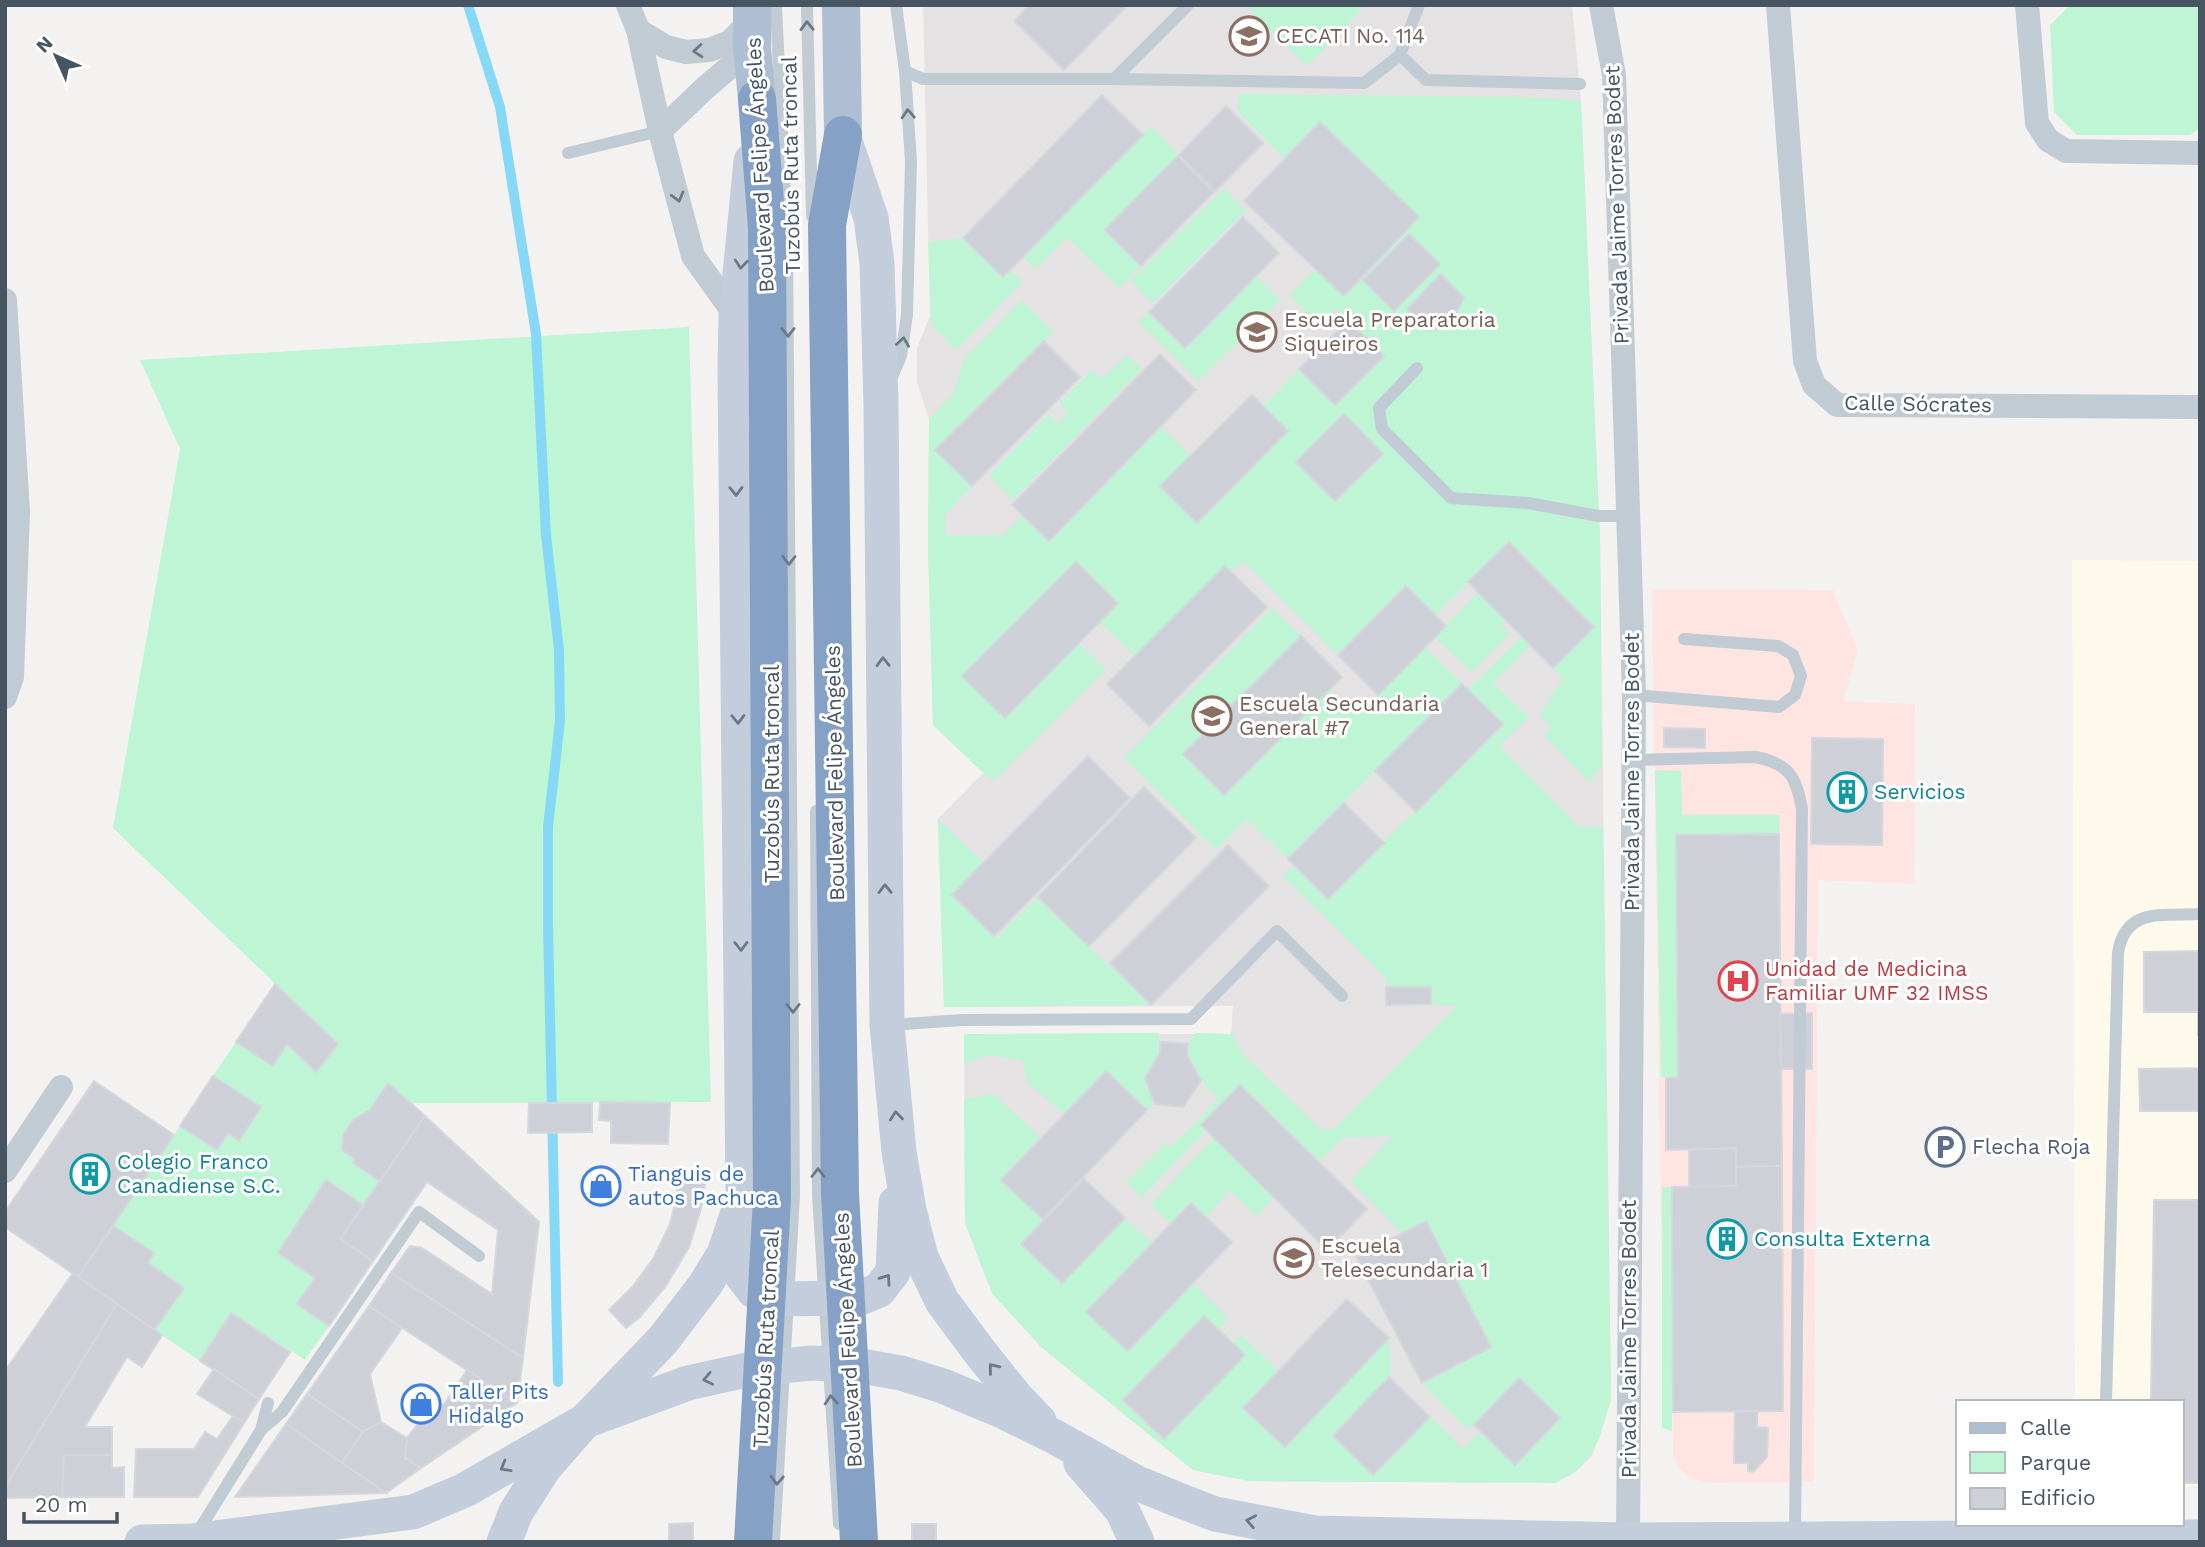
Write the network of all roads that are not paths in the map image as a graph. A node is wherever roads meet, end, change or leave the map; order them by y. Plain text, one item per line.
1 (628, 5) edge
2 (807, 5) edge
3 (841, 5) edge
4 (896, 5) edge
5 (1188, 5) edge
6 (1419, 5) edge
7 (1601, 5) edge
8 (1778, 5) edge
9 (2027, 5) edge
10 (758, 20) edge
11 (638, 30) junction
12 (1400, 55) junction
13 (905, 71) junction
14 (1114, 79) junction
15 (1580, 84) dead end
16 (757, 99) junction
17 (660, 131) junction
18 (843, 135) junction
19 (568, 153) dead end
20 (2200, 153) edge
21 (820, 226) junction
22 (777, 234) junction
23 (5, 300) edge
24 (736, 316) junction
25 (1417, 368) dead end
26 (881, 406) junction
27 (2200, 407) edge
28 (1628, 516) junction
29 (1684, 639) dead end
30 (7, 682) edge
31 (1634, 695) junction
32 (1633, 760) junction
33 (816, 794) dead end
34 (2200, 914) edge
35 (1342, 996) dead end
36 (887, 1025) junction
37 (61, 1087) dead end
38 (899, 1152) junction
39 (5, 1171) edge
40 (743, 1197) junction
41 (479, 1256) dead end
42 (2106, 1400) edge
43 (268, 1403) dead end
44 (585, 1421) junction
45 (261, 1430) junction
46 (1055, 1437) junction
47 (363, 1520) junction
48 (2101, 1531) edge
49 (1300, 1537) edge
50 (2200, 1538) edge
51 (1795, 1539) junction
52 (1628, 1540) junction
53 (192, 1541) edge
54 (142, 1542) edge
55 (410, 1542) edge
56 (504, 1542) edge
57 (753, 1542) edge
58 (774, 1542) edge
59 (840, 1542) edge
60 (859, 1542) edge
61 (1137, 1542) edge

1 - 11 street
21 -> 2 lane, Tuzobús Ruta troncal
3 - 18 main road, Boulevard Felipe Ángeles
4 - 13 lane
5 - 14 lane
6 - 12 lane
7 - 28 street, Privada Jaime Torres Bodet
8 - 27 street, Calle Sócrates
9 - 20 street
10 -> 11 street
10 - 16 main road, Boulevard Felipe Ángeles
10 - 17 street
10 - 22 lane, Tuzobús Ruta troncal
11 - 17 street
12 - 14 lane
12 - 15 lane
13 - 14 lane
26 -> 13 lane
16 - 22 highway, Boulevard Felipe Ángeles
16 -> 24 main road
17 - 19 lane
17 -> 24 street
18 - 21 highway, Boulevard Felipe Ángeles
18 - 26 main road
21 - 60 highway, Boulevard Felipe Ángeles
22 - 57 highway, Boulevard Felipe Ángeles
22 -> 58 lane, Tuzobús Ruta troncal
23 - 30 street
24 -> 40 main road
25 - 28 lane
36 -> 26 main road
28 - 31 street, Privada Jaime Torres Bodet
29 - 31 lane
31 - 32 street, Privada Jaime Torres Bodet
32 - 51 lane
32 - 52 street, Privada Jaime Torres Bodet
59 -> 33 lane, Tuzobús Ruta troncal
34 - 42 lane
35 - 36 lane
38 -> 36 main road
37 - 39 street
40 -> 38 main road
46 -> 38 main road
40 - 44 main road
41 - 45 lane
43 - 45 lane
46 -> 44 main road
44 -> 47 main road
44 - 56 main road
45 - 53 lane
49 -> 46 main road
46 - 61 main road
47 - 53 main road
47 - 55 main road
48 - 50 main road
48 - 51 main road
49 - 52 main road
51 - 52 main road
53 - 54 main road

